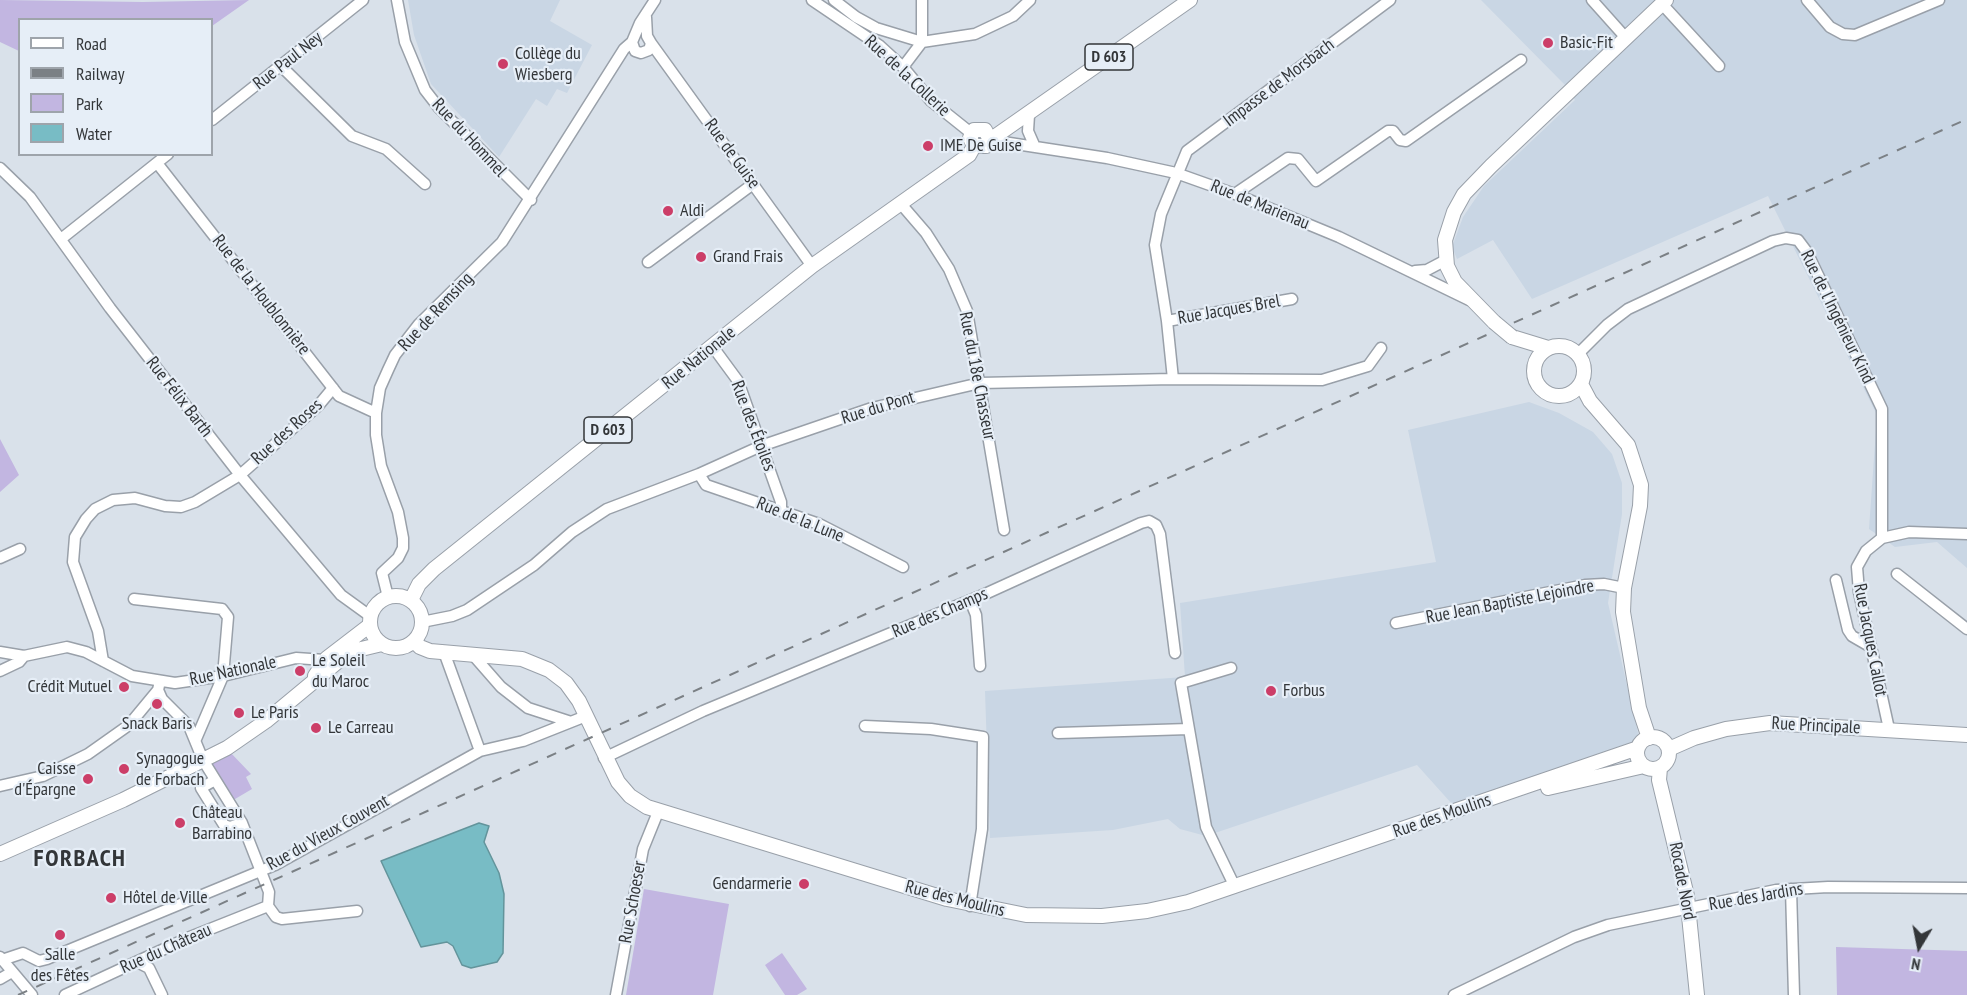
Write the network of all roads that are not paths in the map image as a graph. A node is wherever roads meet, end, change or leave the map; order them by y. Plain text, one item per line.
1 (363, 0) edge
2 (398, 0) edge
3 (655, 0) edge
4 (812, 0) edge
5 (834, 0) edge
6 (922, 0) edge
7 (1030, 0) edge
8 (1190, 0) edge
9 (1390, 0) edge
10 (1592, 0) edge
11 (1807, 0) edge
12 (1939, 0) edge
13 (1664, 2) edge
14 (1626, 38) junction
15 (640, 42) junction
16 (922, 42) junction
17 (1521, 60) dead end
18 (281, 66) junction
19 (1719, 66) dead end
20 (903, 68) junction
21 (1029, 114) junction
22 (213, 119) edge
23 (980, 137) junction
24 (1035, 147) junction
25 (166, 156) edge
26 (157, 163) junction
27 (0, 168) edge
28 (1176, 173) junction
29 (425, 184) dead end
30 (753, 184) junction
31 (1235, 194) junction
32 (531, 200) junction
33 (902, 204) junction
34 (61, 238) junction
35 (1446, 260) junction
36 (648, 262) dead end
37 (812, 266) junction
38 (1412, 271) junction
39 (1292, 299) dead end
40 (1472, 302) junction
41 (1167, 321) junction
42 (1512, 337) junction
43 (713, 347) junction
44 (1382, 348) dead end
45 (1548, 348) junction
46 (1578, 354) junction
47 (1534, 365) junction
48 (1173, 379) junction
49 (980, 383) junction
50 (1581, 384) junction
51 (333, 388) junction
52 (1563, 396) junction
53 (376, 413) junction
54 (1600, 413) junction
55 (761, 446) junction
56 (699, 474) junction
57 (240, 475) junction
58 (781, 511) junction
59 (1005, 530) dead end
60 (1967, 534) edge
61 (1882, 538) junction
62 (20, 549) dead end
63 (0, 558) edge
64 (903, 567) dead end
65 (1897, 574) dead end
66 (1836, 580) dead end
67 (1624, 588) junction
68 (388, 597) junction
69 (134, 599) dead end
70 (411, 600) junction
71 (970, 600) junction
72 (370, 620) junction
73 (422, 622) junction
74 (1396, 623) dead end
75 (1967, 629) edge
76 (414, 641) junction
77 (382, 644) junction
78 (1871, 647) junction
79 (0, 652) edge
80 (86, 652) junction
81 (444, 652) junction
82 (1175, 653) dead end
83 (102, 654) junction
84 (473, 655) junction
85 (24, 656) junction
86 (325, 660) junction
87 (980, 666) dead end
88 (1231, 668) dead end
89 (0, 671) edge
90 (223, 676) junction
91 (309, 685) junction
92 (159, 686) junction
93 (586, 716) junction
94 (571, 722) junction
95 (865, 726) dead end
96 (1189, 729) junction
97 (1889, 729) junction
98 (1058, 734) dead end
99 (1967, 735) edge
100 (1649, 738) junction
101 (196, 739) junction
102 (1638, 748) junction
103 (1669, 749) junction
104 (480, 751) junction
105 (604, 758) junction
106 (203, 760) junction
107 (1644, 766) junction
108 (1660, 768) junction
109 (215, 780) junction
110 (0, 786) edge
111 (1508, 794) junction
112 (658, 812) junction
113 (242, 823) junction
114 (0, 854) edge
115 (259, 871) junction
116 (1235, 886) junction
117 (1967, 888) edge
118 (1791, 889) junction
119 (268, 906) junction
120 (970, 906) junction
121 (1688, 909) junction
122 (357, 911) dead end
123 (1, 958) edge
124 (137, 962) junction
125 (12, 972) junction
126 (0, 979) edge
127 (32, 995) edge
128 (65, 995) edge
129 (162, 995) edge
130 (616, 995) edge
131 (1454, 995) edge
132 (1697, 995) edge
133 (1794, 995) edge

1 - 18 street, Rue Paul Ney
2 - 32 street, Rue du Hommel
3 - 15 street
4 - 20 street, Rue de la Collerie
5 - 16 street
6 - 16 street
7 - 16 street
8 - 21 main road, Rue Nationale / D 603
9 - 28 street, Impasse de Morsbach
10 - 14 street
11 - 12 street
13 - 14 main road
13 - 19 street
14 - 35 main road
15 - 30 street, Rue de Guise
15 - 32 street, Rue de Remsing
16 - 20 street
17 - 31 street
18 - 22 street, Rue Paul Ney
18 - 29 street
20 - 23 street, Rue de la Collerie
21 - 23 main road, Rue Nationale / D 603
21 - 24 street
23 - 24 street, Rue de Marienau
23 - 33 main road, Rue Nationale / D 603
24 - 28 street, Rue de Marienau
25 - 26 street
26 - 34 street
26 - 51 street, Rue de la Houblonnière
27 - 34 street, Rue Félix Barth
28 - 31 street, Rue de Marienau
28 - 41 street
30 - 36 street
30 - 37 street, Rue de Guise
31 - 38 street, Rue de Marienau
32 - 53 street, Rue de Remsing
33 - 37 main road, Rue Nationale / D 603
33 - 49 street, Rue du 18e Chasseur
34 - 57 street, Rue Félix Barth
35 - 38 street
35 - 40 main road
37 - 43 main road, Rue Nationale / D 603
38 - 40 street, Rue de Marienau
39 - 41 street, Rue Jacques Brel
40 - 42 main road, bridge
41 - 48 street
42 - 45 main road
42 - 47 main road
43 - 55 street, Rue des Étoiles
43 - 70 main road, Rue Nationale / D 603
44 - 48 street, Rue du Pont
45 - 46 main road
45 - 47 main road
46 - 50 main road
46 - 61 street, Rue de l'Ingénieur Kind
47 - 52 main road
48 - 49 street, Rue du Pont
49 - 55 street, Rue du Pont
49 - 59 street, Rue du 18e Chasseur
50 - 52 main road
50 - 54 main road
51 - 53 street, Rue de la Houblonnière
51 - 57 street, Rue des Roses
52 - 54 main road
53 - 68 street, Rue de Remsing
54 - 67 main road
55 - 56 street, Rue du Pont
55 - 58 street, Rue des Étoiles
56 - 58 street, Rue de la Lune
56 - 73 street, Rue du Pont
57 - 72 street, Rue Félix Barth
57 - 83 street, Rue des Roses
58 - 64 street, Rue de la Lune
60 - 61 street
61 - 78 street, Rue Jacques Callot
62 - 63 street
65 - 75 street
66 - 78 street
67 - 74 street, Rue Jean Baptiste Lejoindre
67 - 100 main road
68 - 70 main road
68 - 72 main road
69 - 90 street
70 - 73 main road
71 - 82 street, Rue des Champs
71 - 87 street, Rue des Champs
71 - 105 street, Rue des Champs
72 - 77 main road
72 - 86 main road
73 - 76 main road
76 - 77 main road
76 - 81 main road, Rue des Moulins
77 - 91 main road
78 - 97 street, Rue Jacques Callot
79 - 85 street
80 - 83 street, Rue Nationale
80 - 83 street
80 - 85 street
81 - 84 main road, Rue des Moulins
81 - 104 street
83 - 92 street, Rue Nationale
84 - 93 main road, Rue des Moulins
84 - 94 street
85 - 89 street
86 - 90 street, Rue Nationale
86 - 91 main road
88 - 96 street
90 - 92 street, Rue Nationale
90 - 101 street
91 - 106 main road
92 - 101 street
92 - 110 street
93 - 94 street, Rue du Vieux Couvent
93 - 105 main road, Rue des Moulins
94 - 104 street, Rue du Vieux Couvent
95 - 120 street
96 - 98 street
96 - 116 street
97 - 99 main road, Rue Principale
97 - 103 main road, Rue Principale
100 - 102 main road
100 - 103 main road
101 - 106 street
102 - 107 main road
102 - 111 main road, Rue des Moulins
103 - 108 main road
104 - 115 street, Rue du Vieux Couvent
105 - 112 main road, Rue des Moulins
106 - 109 street
106 - 114 main road
107 - 108 main road
107 - 111 main road, Rue des Moulins
108 - 121 main road, Rocade Nord
109 - 113 street
109 - 113 street
111 - 116 main road, Rue des Moulins
112 - 120 main road, Rue des Moulins
112 - 130 street, Rue Schoeser
113 - 115 street
115 - 119 street
115 - 123 street, Rue du Vieux Couvent
116 - 120 main road, Rue des Moulins
117 - 118 street, Rue des Jardins
118 - 121 street, Rue des Jardins
118 - 133 street
119 - 122 street
119 - 124 street, Rue du Château
121 - 131 street, Rue des Jardins
121 - 132 main road, Rocade Nord
123 - 125 street
124 - 128 street, Rue du Château
124 - 129 street
125 - 126 street
125 - 127 street

